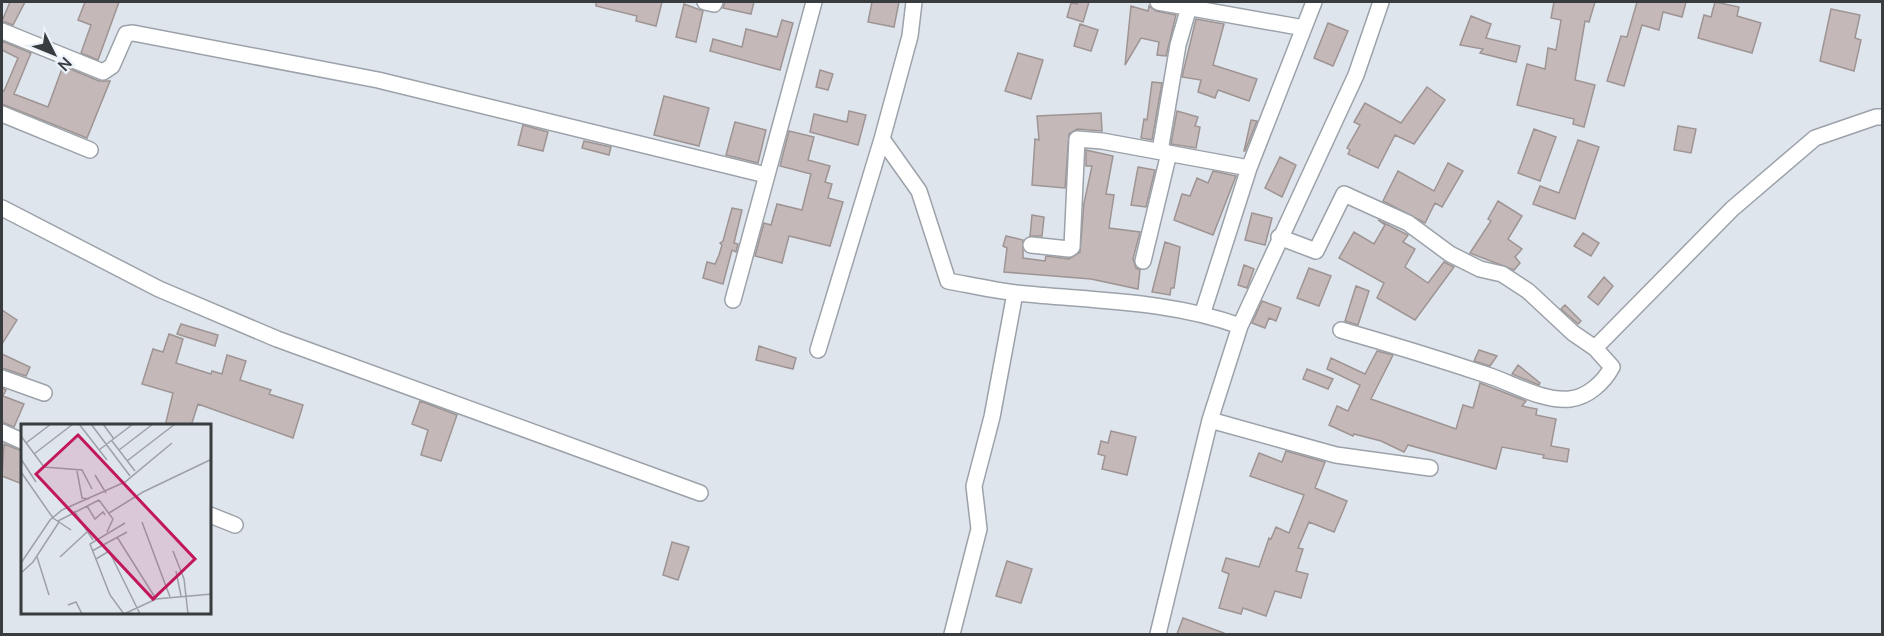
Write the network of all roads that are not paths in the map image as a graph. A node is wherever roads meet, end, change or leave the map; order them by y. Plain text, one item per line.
1 (705, 2) edge
2 (715, 2) edge
3 (814, 2) edge
4 (914, 2) edge
5 (1158, 2) edge
6 (1314, 2) edge
7 (1381, 2) edge
8 (1189, 8) junction
9 (1304, 28) junction
10 (2, 31) edge
11 (2, 114) edge
12 (1882, 117) edge
13 (882, 139) junction
14 (90, 150) dead end
15 (1165, 152) junction
16 (1249, 168) junction
17 (766, 175) junction
18 (2, 208) edge
19 (1280, 237) junction
20 (1031, 245) dead end
21 (1143, 261) dead end
22 (1015, 293) junction
23 (733, 300) dead end
24 (1203, 312) junction
25 (1240, 326) junction
26 (1341, 330) dead end
27 (1595, 348) junction
28 (818, 350) dead end
29 (2, 378) edge
30 (44, 393) dead end
31 (1210, 420) junction
32 (2, 432) edge
33 (21, 441) edge
34 (1430, 468) dead end
35 (700, 493) dead end
36 (212, 516) edge
37 (235, 525) dead end
38 (952, 634) edge
39 (1158, 634) edge

1 - 2 street
3 - 17 street
4 - 13 street
5 - 8 street
6 - 9 street
7 - 19 street
8 - 9 street
8 - 15 street
9 - 16 street
10 - 17 street
11 - 14 street
12 - 27 street
13 - 22 street
13 - 28 street
15 - 16 street
15 - 20 street
15 - 21 street
16 - 24 street
17 - 23 street
18 - 35 street
19 - 25 street
19 - 27 street
22 - 24 street
22 - 38 street
24 - 25 street
25 - 31 street
26 - 27 street
29 - 30 street
31 - 34 street
31 - 39 street
32 - 33 street
36 - 37 street

